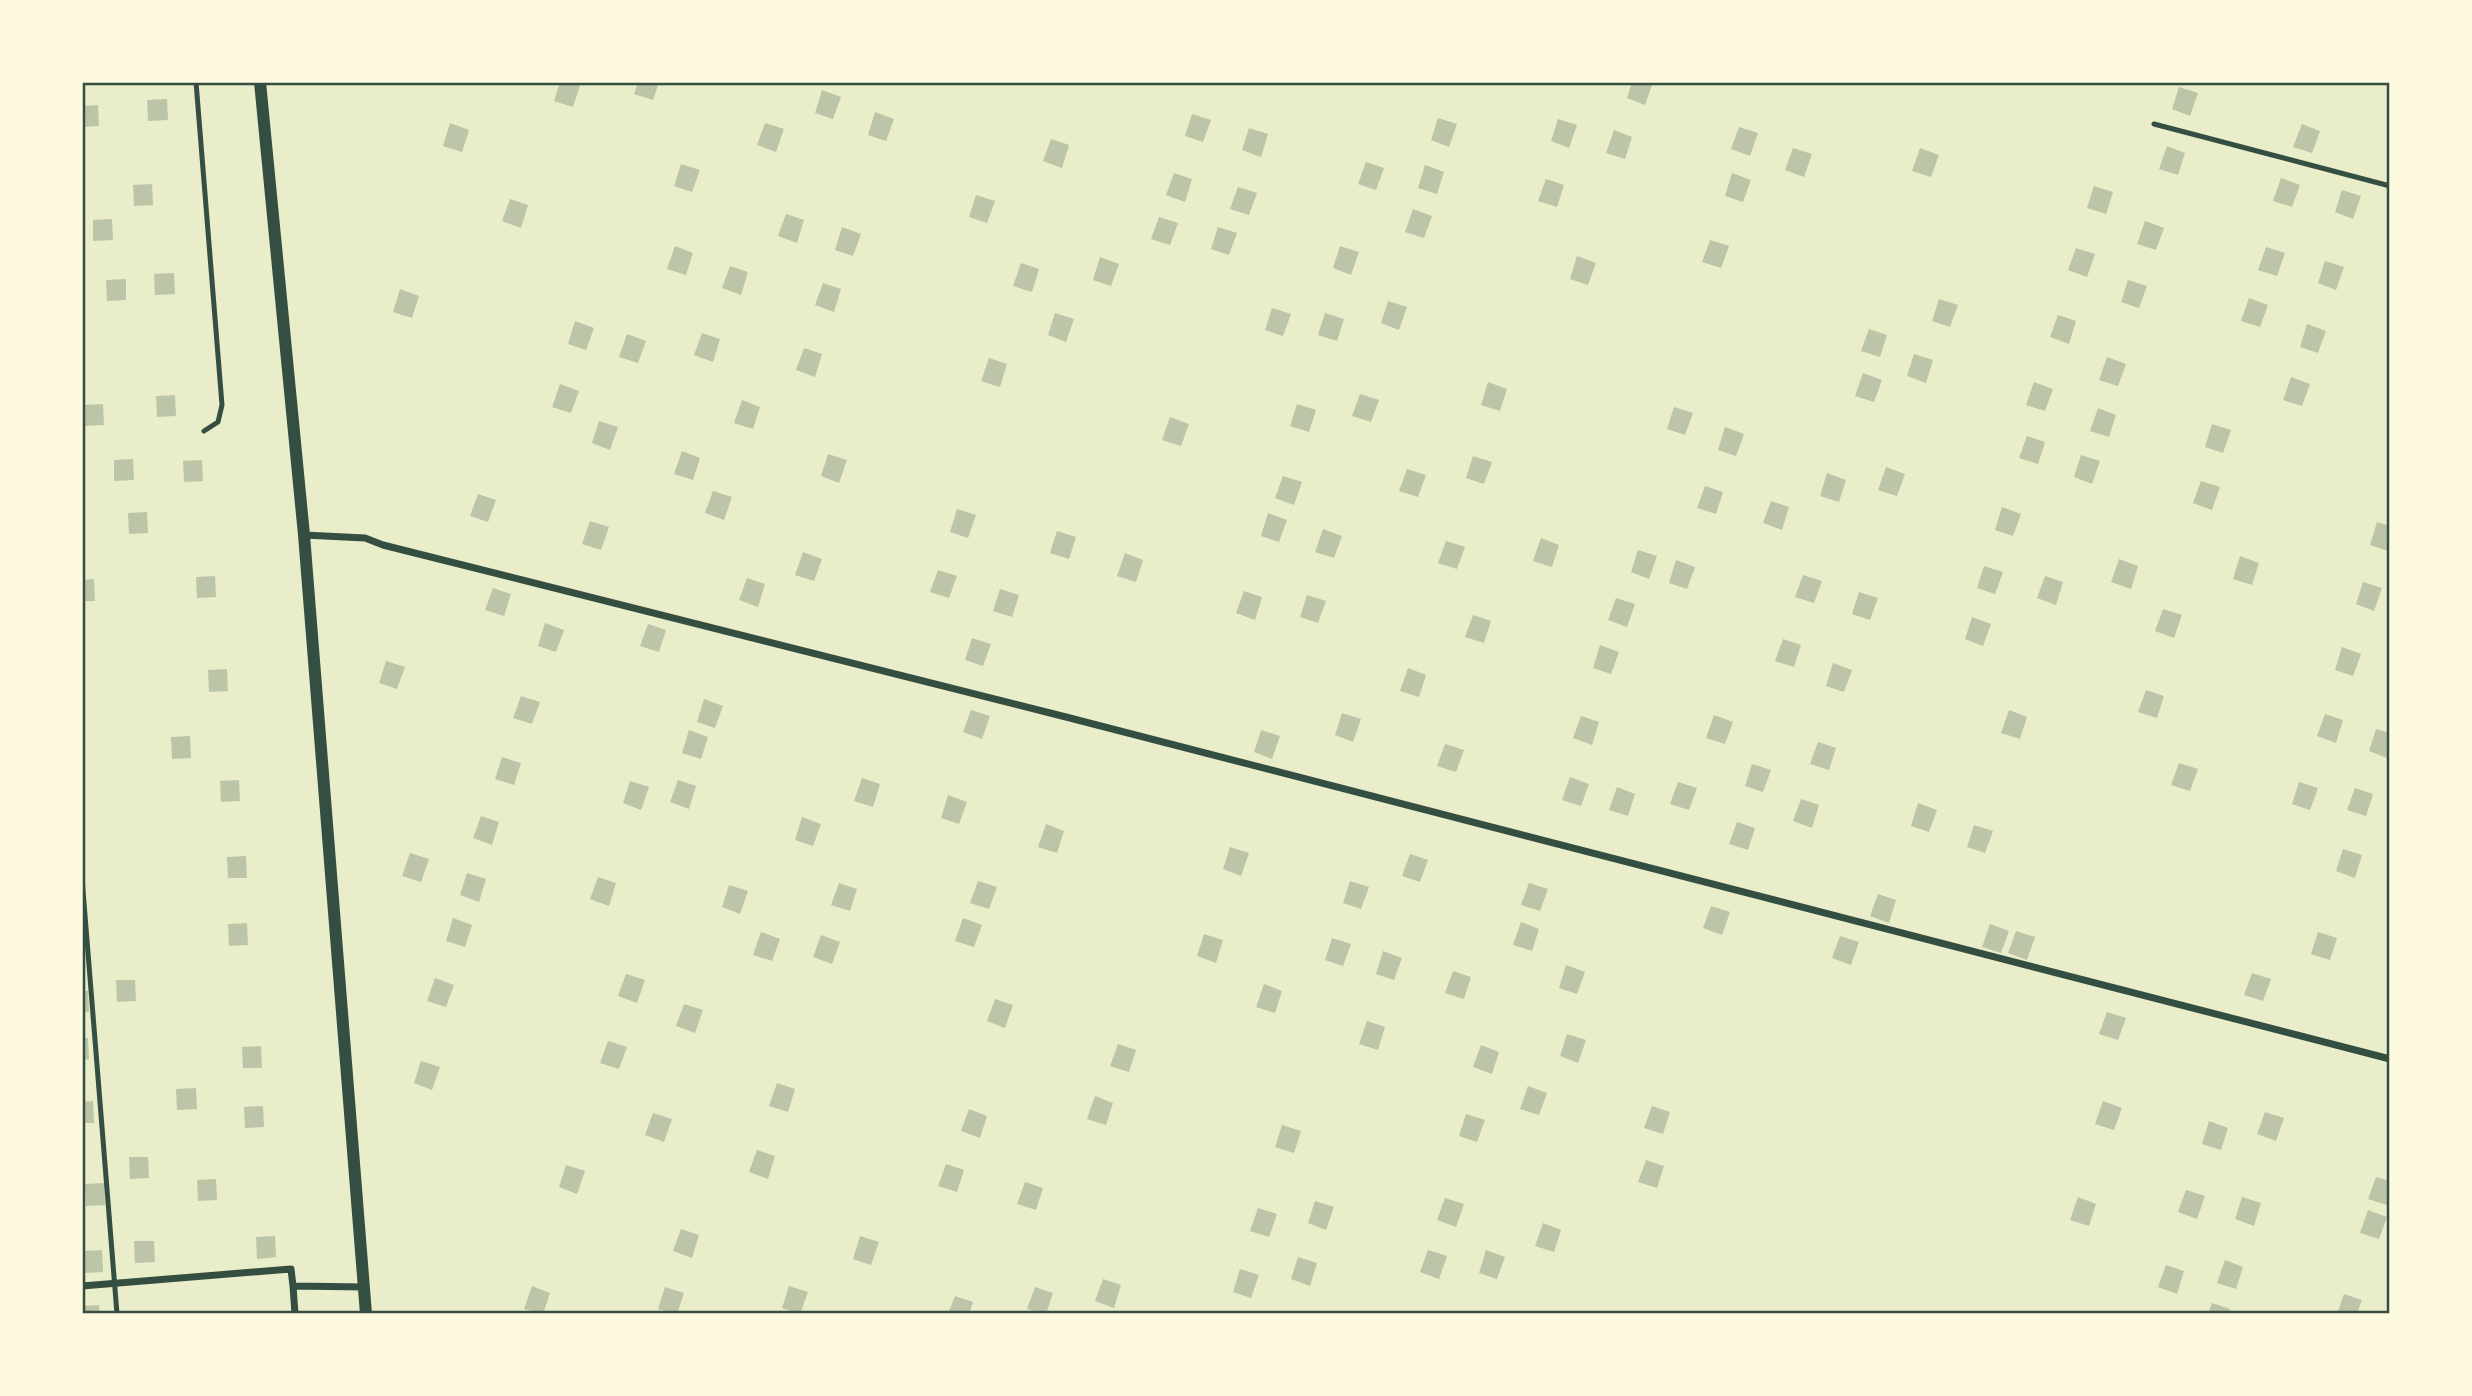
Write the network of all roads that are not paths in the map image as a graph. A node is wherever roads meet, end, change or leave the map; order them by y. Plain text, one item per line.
1 (196, 82) edge
2 (260, 82) edge
3 (2154, 124) dead end
4 (2390, 186) edge
5 (204, 431) dead end
6 (304, 535) junction
7 (82, 878) edge
8 (2390, 1059) edge
9 (115, 1283) junction
10 (82, 1286) edge
11 (293, 1286) junction
12 (365, 1287) junction
13 (117, 1314) edge
14 (295, 1314) edge
15 (366, 1314) edge

1 - 5 lane
2 - 6 street
3 - 4 lane
6 - 8 street
6 - 12 street
7 - 9 lane
9 - 10 street
9 - 11 street
9 - 13 lane
11 - 12 street
11 - 14 street
12 - 15 street

